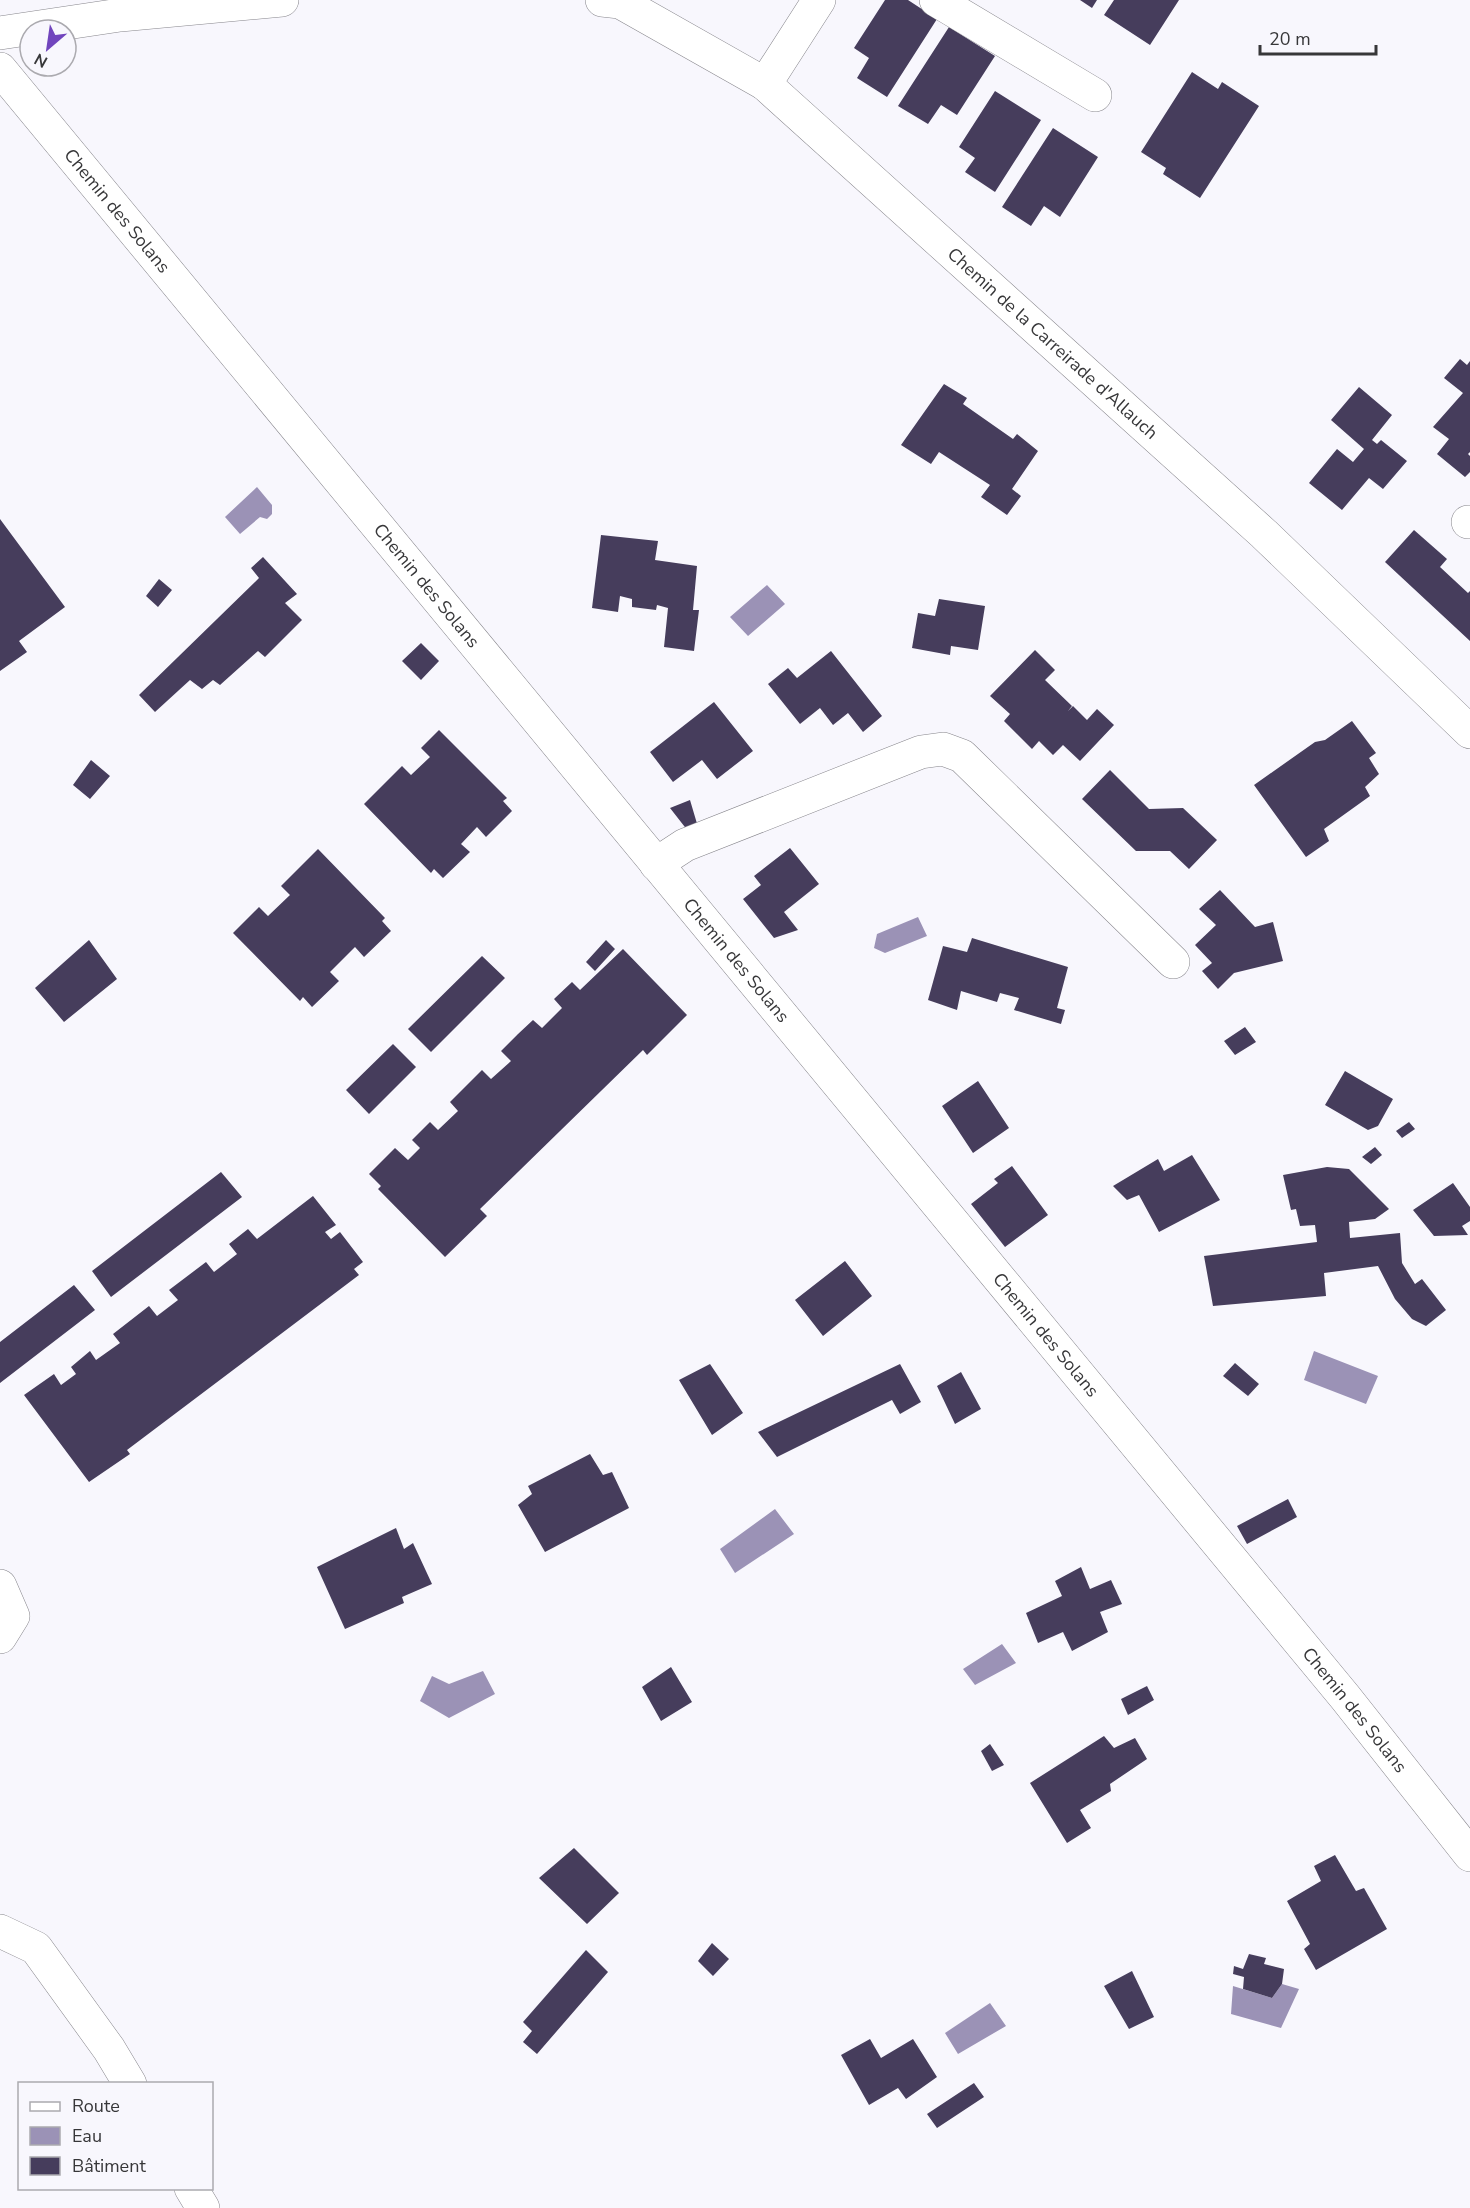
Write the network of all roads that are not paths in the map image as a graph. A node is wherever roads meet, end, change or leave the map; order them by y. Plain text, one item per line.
1 (282, 0) edge
2 (603, 0) edge
3 (819, 0) edge
4 (936, 0) edge
5 (0, 33) edge
6 (0, 69) edge
7 (765, 84) junction
8 (1095, 95) dead end
9 (1470, 732) edge
10 (657, 864) junction
11 (1173, 962) dead end
12 (0, 1586) edge
13 (0, 1637) edge
14 (1470, 1855) edge
15 (0, 1931) edge
16 (129, 2082) edge
17 (192, 2190) edge
18 (203, 2208) edge

1 - 5 street
2 - 7 street, Chemin de la Carreirade d'Allauch
3 - 7 street
4 - 8 street
6 - 10 street, Chemin des Solans
7 - 9 street, Chemin de la Carreirade d'Allauch
10 - 11 street
10 - 14 street, Chemin des Solans
12 - 13 street
15 - 16 street
17 - 18 street

